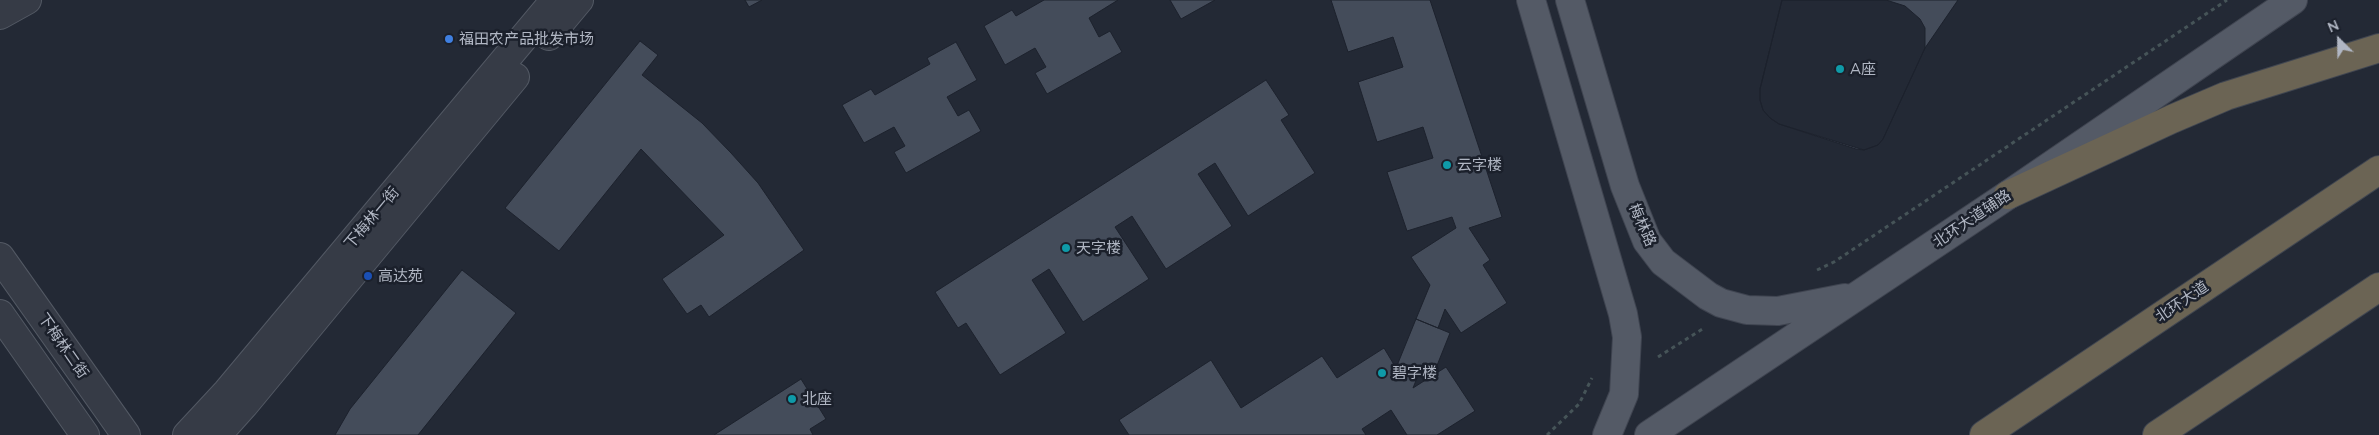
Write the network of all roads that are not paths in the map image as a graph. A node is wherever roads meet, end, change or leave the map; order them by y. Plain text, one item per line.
1 (27, 0) edge
2 (555, 0) edge
3 (579, 0) edge
4 (1531, 0) edge
5 (1570, 0) edge
6 (2293, 0) edge
7 (0, 15) edge
8 (2379, 48) edge
9 (2379, 170) edge
10 (2008, 195) junction
11 (0, 257) edge
12 (2379, 287) edge
13 (1869, 288) junction
14 (0, 314) edge
15 (85, 435) edge
16 (126, 435) edge
17 (187, 435) edge
18 (217, 435) edge
19 (1607, 435) edge
20 (1648, 435) edge
21 (1984, 435) edge
22 (2157, 435) edge

1 - 7 street
2 - 17 street, 下梅林一街
3 - 18 street, 下梅林一街
4 - 19 main road
5 - 13 main road, 梅林路
6 - 10 main road, 北环大道辅路
8 - 10 highway
9 - 21 highway, 北环大道
10 - 13 main road, 北环大道辅路
11 - 16 street, 下梅林二街
12 - 22 highway
13 - 20 main road, 北环大道辅路
14 - 15 street

